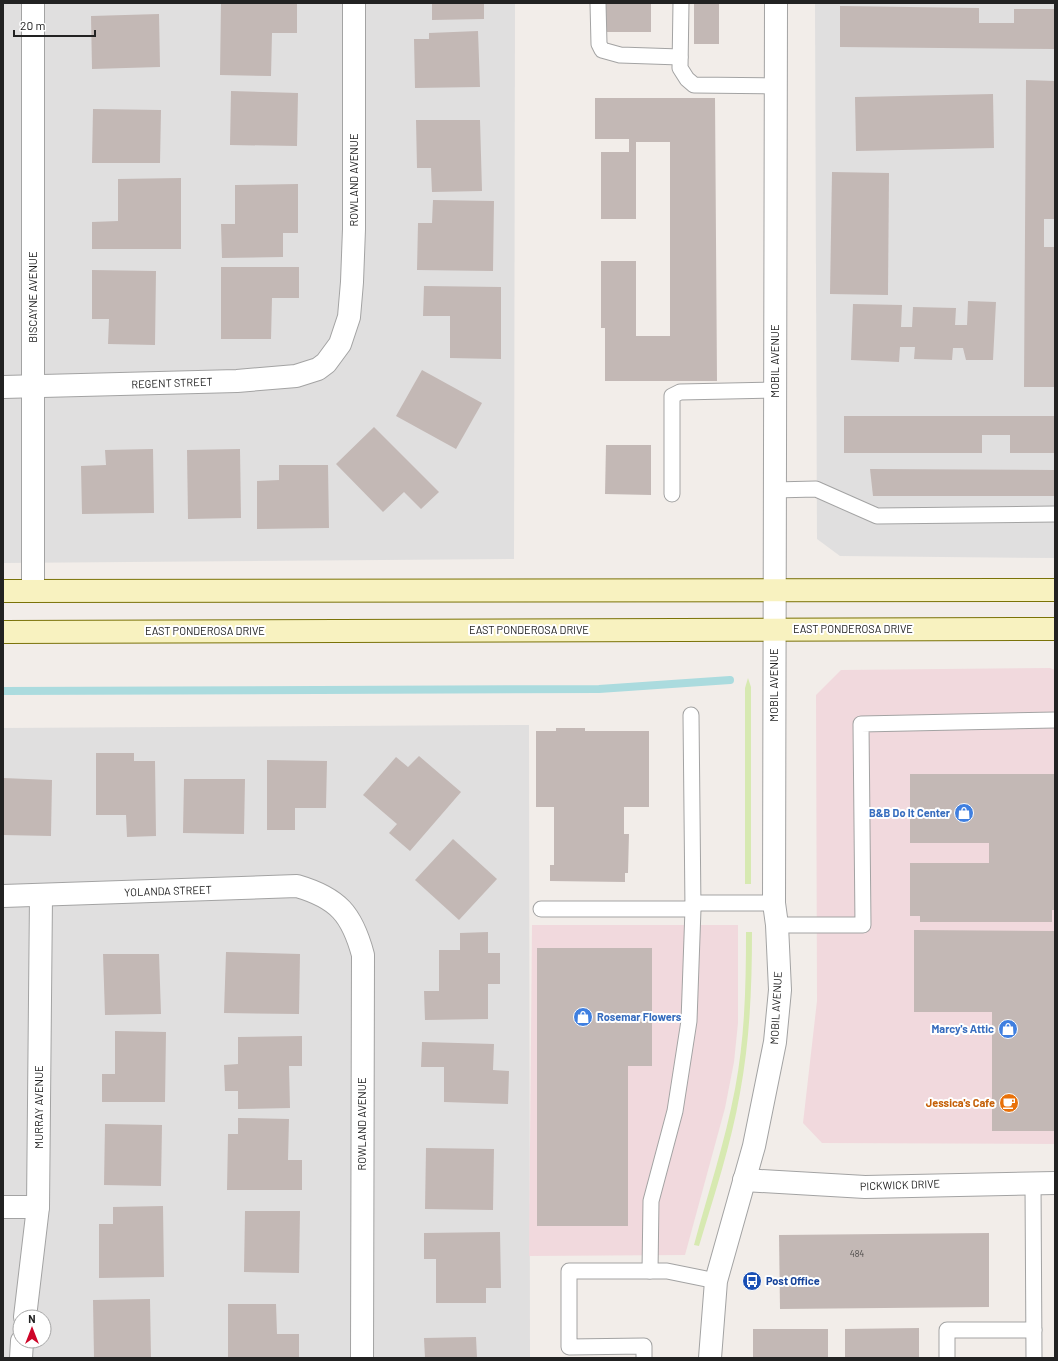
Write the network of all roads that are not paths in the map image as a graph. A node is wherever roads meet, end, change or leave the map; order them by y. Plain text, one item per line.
1 (33, 3) edge
2 (354, 3) edge
3 (598, 3) edge
4 (681, 3) edge
5 (776, 3) edge
6 (680, 57) junction
7 (776, 86) junction
8 (334, 354) joint
9 (3, 387) edge
10 (33, 387) junction
11 (775, 390) junction
12 (774, 490) junction
13 (672, 494) dead end
14 (1055, 514) edge
15 (774, 590) junction
16 (1055, 590) edge
17 (3, 591) edge
18 (33, 591) junction
19 (774, 629) junction
20 (1055, 629) edge
21 (3, 632) edge
22 (691, 714) dead end
23 (1055, 720) edge
24 (3, 896) edge
25 (41, 896) junction
26 (331, 900) joint
27 (774, 903) junction
28 (692, 906) junction
29 (541, 909) dead end
30 (777, 925) junction
31 (744, 1180) junction
32 (1033, 1183) junction
33 (1055, 1183) edge
34 (3, 1207) edge
35 (38, 1207) junction
36 (650, 1271) junction
37 (716, 1281) junction
38 (26, 1309) edge
39 (1034, 1330) junction
40 (362, 1358) edge
41 (644, 1358) edge
42 (710, 1358) edge
43 (946, 1358) edge
44 (1034, 1358) edge

1 - 10 street, BISCAYNE AVENUE
2 - 8 street, ROWLAND AVENUE
3 - 6 lane
4 - 6 lane
5 - 7 street, MOBIL AVENUE
6 - 7 lane
7 - 11 street, MOBIL AVENUE
8 - 10 street, REGENT STREET
9 - 10 street, REGENT STREET
10 - 18 street, BISCAYNE AVENUE
11 - 12 street, MOBIL AVENUE
11 - 13 lane
12 - 14 lane
12 - 15 street, MOBIL AVENUE
15 - 16 main road
15 - 18 main road
15 - 19 street, MOBIL AVENUE
17 - 18 main road
19 - 20 main road, EAST PONDEROSA DRIVE
19 - 21 main road, EAST PONDEROSA DRIVE
19 - 27 street, MOBIL AVENUE
22 - 28 lane
23 - 30 lane
24 - 25 street, YOLANDA STREET
25 - 26 street, YOLANDA STREET
25 - 35 street, MURRAY AVENUE
26 - 40 street, ROWLAND AVENUE
27 - 28 lane
27 - 30 street, MOBIL AVENUE
28 - 29 lane
28 - 36 lane
30 - 31 street, MOBIL AVENUE
31 - 32 street, PICKWICK DRIVE
31 - 37 street, MOBIL AVENUE
32 - 33 street, PICKWICK DRIVE
32 - 39 lane
34 - 35 street
35 - 38 street, MURRAY AVENUE
36 - 37 lane
36 - 41 lane
37 - 42 street, MOBIL AVENUE
39 - 43 lane
39 - 44 lane

